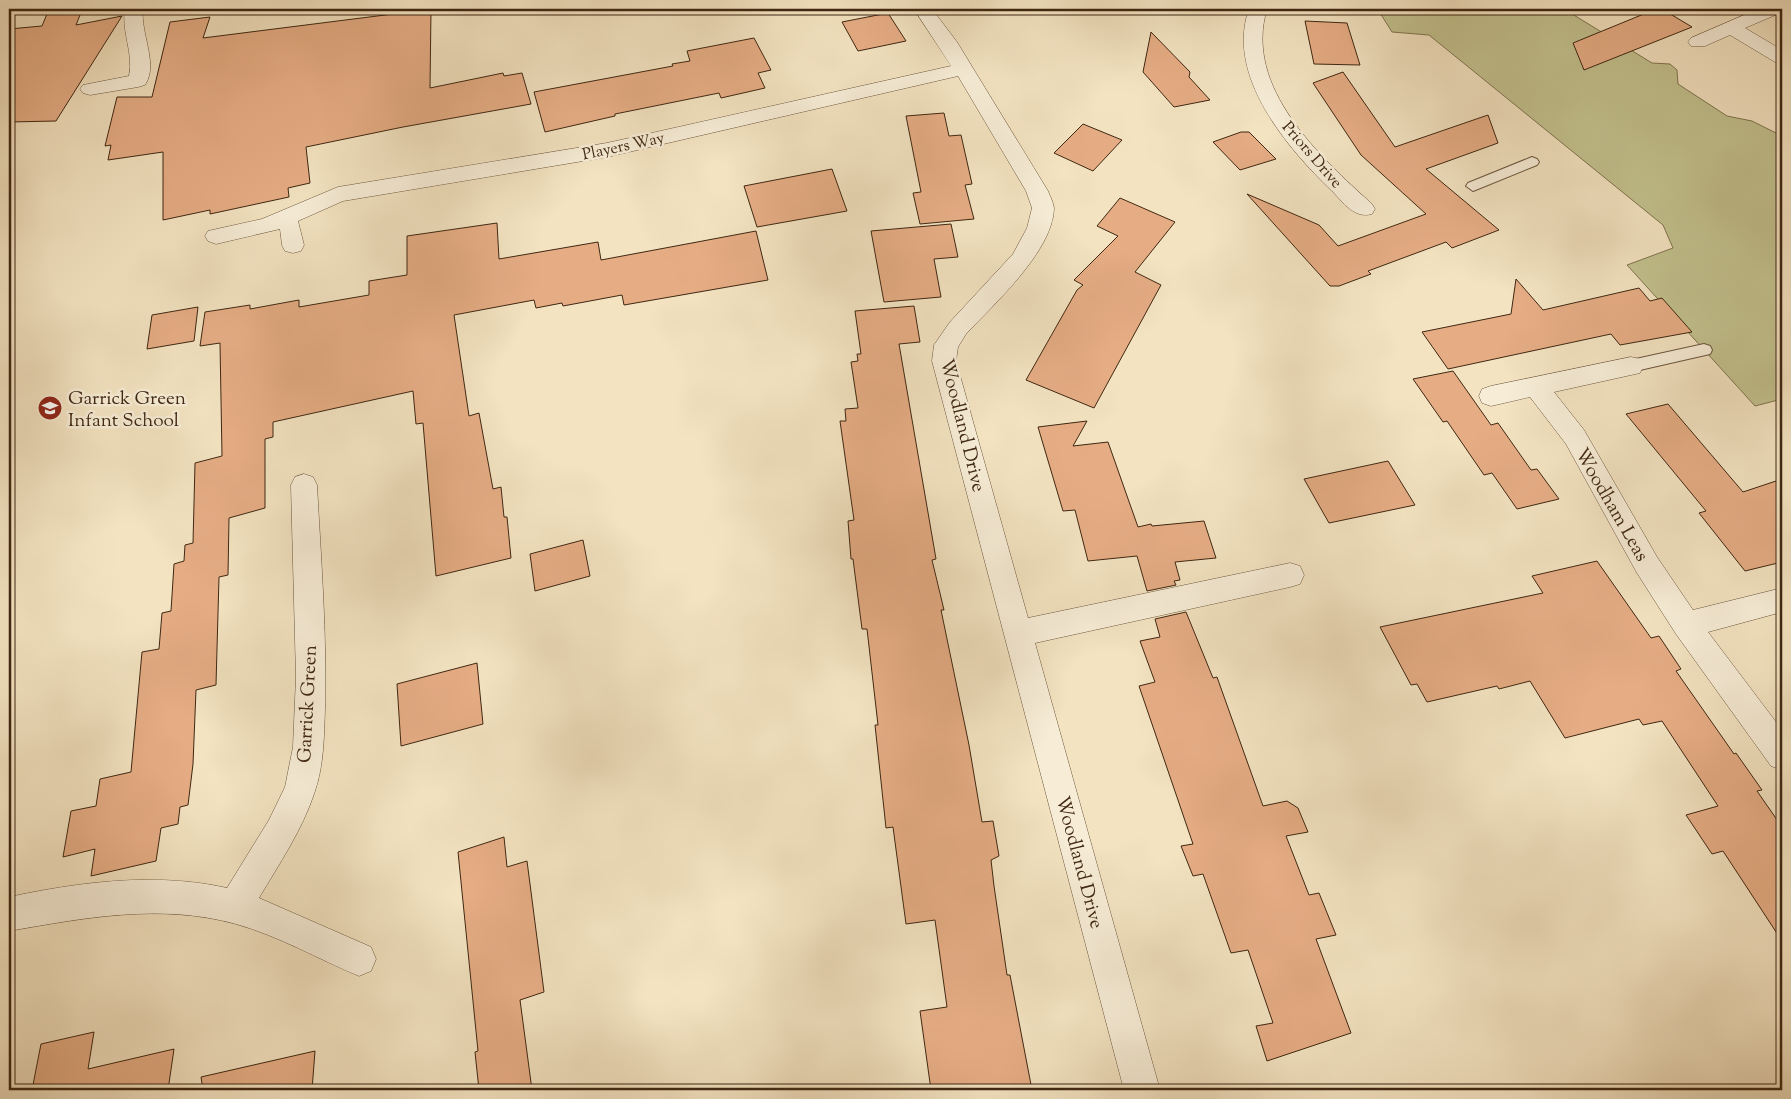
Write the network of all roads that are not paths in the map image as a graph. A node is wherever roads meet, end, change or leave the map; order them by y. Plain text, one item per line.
1 (134, 9) edge
2 (923, 9) edge
3 (1258, 9) edge
4 (1773, 9) edge
5 (1731, 28) junction
6 (1698, 42) dead end
7 (1782, 58) edge
8 (963, 69) junction
9 (90, 89) dead end
10 (1532, 162) dead end
11 (1473, 186) dead end
12 (1364, 209) dead end
13 (285, 218) junction
14 (216, 236) dead end
15 (293, 245) dead end
16 (1704, 350) dead end
17 (1631, 366) joint
18 (1536, 386) junction
19 (1491, 396) dead end
20 (304, 485) dead end
21 (1290, 575) dead end
22 (1782, 600) edge
23 (1686, 625) junction
24 (1019, 633) junction
25 (1782, 755) edge
26 (235, 907) junction
27 (9, 914) edge
28 (359, 959) dead end
29 (1142, 1090) edge

1 - 9 street
2 - 8 street, Woodland Drive
3 - 12 street, Priors Drive
4 - 5 street
5 - 6 street
5 - 7 street
8 - 13 street, Players Way
8 - 24 street, Woodland Drive
10 - 11 lane
13 - 14 street, Players Way
13 - 15 street
16 - 17 lane
17 - 18 street
18 - 19 street
18 - 23 street, Woodham Leas
20 - 26 street, Garrick Green
21 - 24 street
22 - 23 street
23 - 25 street, Woodham Leas
24 - 29 street, Woodland Drive
26 - 27 street
26 - 28 street

